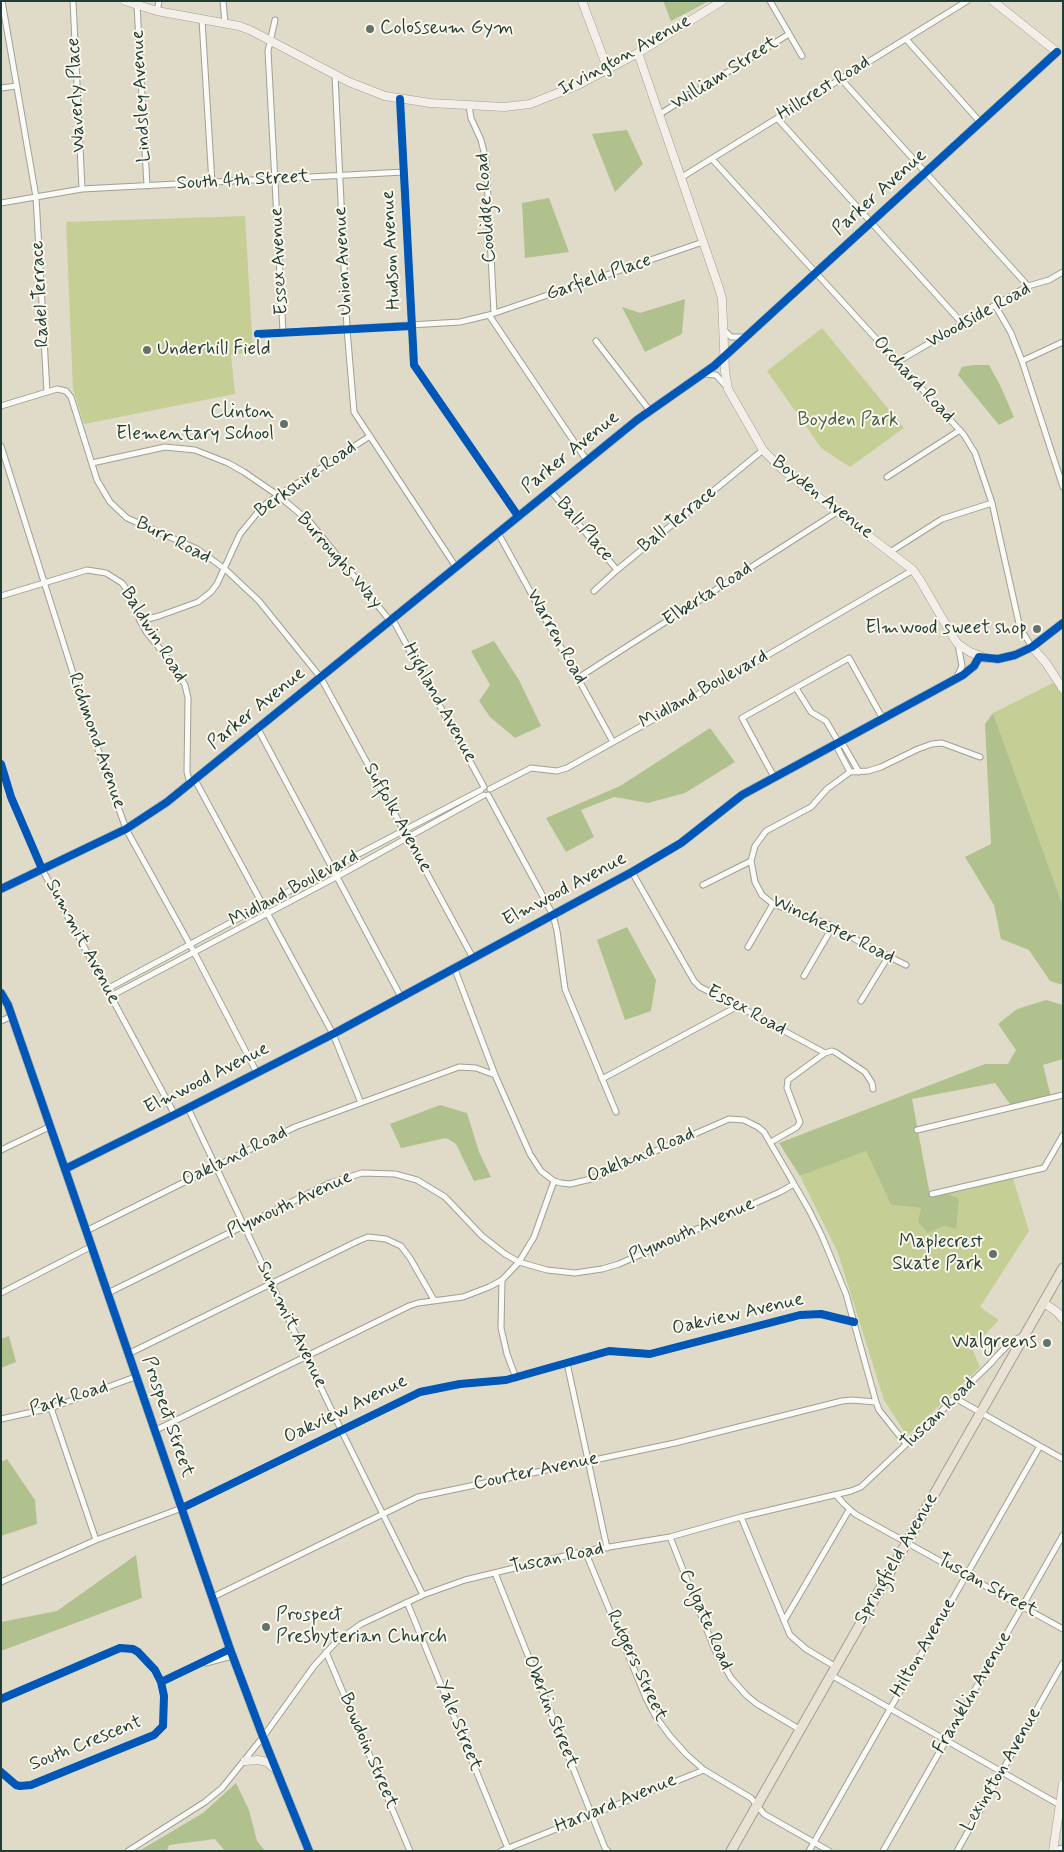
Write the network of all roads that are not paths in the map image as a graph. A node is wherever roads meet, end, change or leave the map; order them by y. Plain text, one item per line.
1 (2, 1) edge
2 (73, 1) edge
3 (126, 1) edge
4 (159, 1) edge
5 (223, 1) edge
6 (582, 1) edge
7 (722, 1) edge
8 (770, 1) edge
9 (967, 1) edge
10 (993, 1) edge
11 (137, 5) junction
12 (157, 11) junction
13 (202, 20) junction
14 (275, 20) dead end
15 (225, 24) junction
16 (790, 34) junction
17 (906, 39) junction
18 (270, 40) junction
19 (638, 52) junction
20 (1060, 52) edge
21 (802, 56) dead end
22 (608, 70) junction
23 (335, 75) junction
24 (841, 79) junction
25 (17, 86) junction
26 (1, 88) edge
27 (400, 99) junction
28 (469, 106) junction
29 (660, 114) junction
30 (777, 118) junction
31 (981, 123) junction
32 (712, 159) junction
33 (404, 172) junction
34 (926, 173) junction
35 (340, 176) junction
36 (682, 177) junction
37 (276, 178) junction
38 (212, 183) junction
39 (147, 186) junction
40 (82, 190) junction
41 (36, 197) junction
42 (1, 203) edge
43 (871, 223) junction
44 (703, 242) junction
45 (1063, 272) edge
46 (816, 273) junction
47 (1028, 286) junction
48 (995, 305) junction
49 (491, 314) junction
50 (962, 323) junction
51 (412, 326) junction
52 (348, 329) junction
53 (724, 329) junction
54 (284, 332) junction
55 (258, 334) dead end
56 (745, 337) junction
57 (596, 341) dead end
58 (1063, 342) edge
59 (724, 356) junction
60 (1022, 361) junction
61 (897, 362) junction
62 (703, 374) junction
63 (728, 390) junction
64 (47, 392) junction
65 (1, 406) edge
66 (650, 411) junction
67 (960, 430) junction
68 (370, 436) junction
69 (1, 446) edge
70 (763, 450) junction
71 (587, 461) junction
72 (92, 463) junction
73 (887, 477) dead end
74 (1063, 488) edge
75 (550, 490) junction
76 (279, 496) junction
77 (992, 502) junction
78 (836, 512) junction
79 (518, 516) junction
80 (498, 533) junction
81 (890, 552) junction
82 (456, 567) junction
83 (225, 569) junction
84 (618, 570) junction
85 (913, 570) junction
86 (44, 582) junction
87 (594, 591) dead end
88 (1, 596) edge
89 (140, 621) junction
90 (392, 621) junction
91 (1063, 623) edge
92 (958, 644) junction
93 (1032, 646) junction
94 (979, 657) junction
95 (320, 678) junction
96 (578, 678) junction
97 (955, 680) junction
98 (796, 688) junction
99 (1063, 689) edge
100 (883, 718) junction
101 (258, 729) junction
102 (613, 742) junction
103 (839, 743) junction
104 (980, 757) dead end
105 (1, 764) edge
106 (850, 772) junction
107 (859, 772) junction
108 (774, 777) junction
109 (193, 782) junction
110 (486, 791) junction
111 (126, 829) junction
112 (403, 831) junction
113 (407, 838) junction
114 (751, 861) junction
115 (332, 868) junction
116 (42, 869) junction
117 (632, 872) junction
118 (336, 876) junction
119 (702, 885) dead end
120 (1, 889) edge
121 (773, 904) junction
122 (263, 906) junction
123 (267, 913) junction
124 (553, 915) junction
125 (833, 926) junction
126 (190, 945) junction
127 (748, 947) dead end
128 (194, 952) junction
129 (888, 957) junction
130 (473, 958) junction
131 (906, 965) dead end
132 (454, 968) junction
133 (804, 976) dead end
134 (107, 989) junction
135 (1, 993) edge
136 (111, 996) junction
137 (401, 997) junction
138 (861, 1001) dead end
139 (738, 1006) junction
140 (12, 1016) junction
141 (1, 1021) edge
142 (332, 1034) junction
143 (825, 1053) junction
144 (256, 1073) junction
145 (495, 1075) junction
146 (602, 1079) junction
147 (873, 1089) dead end
148 (1063, 1095) edge
149 (361, 1103) junction
150 (188, 1108) junction
151 (616, 1112) dead end
152 (175, 1114) junction
153 (49, 1127) junction
154 (917, 1130) dead end
155 (1063, 1135) edge
156 (771, 1142) junction
157 (1, 1150) edge
158 (216, 1167) junction
159 (65, 1169) junction
160 (554, 1180) junction
161 (794, 1184) junction
162 (932, 1194) dead end
163 (244, 1226) junction
164 (86, 1231) junction
165 (92, 1246) junction
166 (519, 1262) junction
167 (1063, 1268) edge
168 (502, 1280) junction
169 (271, 1284) junction
170 (1, 1292) edge
171 (108, 1293) junction
172 (434, 1300) junction
173 (1044, 1302) junction
174 (1062, 1318) edge
175 (854, 1322) junction
176 (1024, 1335) junction
177 (128, 1354) junction
178 (306, 1357) junction
179 (567, 1363) junction
180 (136, 1377) junction
181 (516, 1378) junction
182 (955, 1398) junction
183 (876, 1402) junction
184 (51, 1408) junction
185 (980, 1413) junction
186 (1, 1419) edge
187 (341, 1430) junction
188 (154, 1431) junction
189 (906, 1444) junction
190 (1040, 1446) junction
191 (589, 1460) junction
192 (1063, 1460) edge
193 (836, 1495) junction
194 (182, 1508) junction
195 (849, 1510) junction
196 (383, 1513) junction
197 (741, 1517) junction
198 (1063, 1535) edge
199 (670, 1537) junction
200 (96, 1540) junction
201 (907, 1542) junction
202 (608, 1548) junction
203 (585, 1552) junction
204 (494, 1573) junction
205 (966, 1575) junction
206 (1, 1582) edge
207 (423, 1595) junction
208 (213, 1596) junction
209 (407, 1602) junction
210 (1022, 1606) junction
211 (784, 1621) junction
212 (1063, 1629) edge
213 (231, 1652) junction
214 (326, 1652) junction
215 (1063, 1663) edge
216 (834, 1671) junction
217 (161, 1682) junction
218 (1, 1699) edge
219 (889, 1709) junction
220 (800, 1729) junction
221 (263, 1737) junction
222 (946, 1740) junction
223 (245, 1761) junction
224 (704, 1770) junction
225 (276, 1771) junction
226 (1, 1772) edge
227 (1002, 1772) junction
228 (1063, 1784) edge
229 (757, 1806) junction
230 (1060, 1806) junction
231 (591, 1814) junction
232 (814, 1843) junction
233 (1063, 1848) edge
234 (508, 1850) edge
235 (1053, 1850) edge
236 (128, 1851) edge
237 (310, 1851) edge
238 (410, 1851) edge
239 (501, 1851) edge
240 (608, 1851) edge
241 (731, 1851) edge
242 (809, 1851) edge
243 (829, 1851) edge
244 (883, 1851) edge
245 (957, 1851) edge

1 - 25 street, Radel Terrace
2 - 40 street, Waverly Place
3 - 11 street, Irvington Avenue
4 - 12 street
5 - 15 street
6 - 22 street
7 - 19 street, Irvington Avenue
8 - 16 street
9 - 17 street, Hillcrest Road
10 - 20 street
11 - 12 street, Irvington Avenue
11 - 39 street, Lindsley Avenue
12 - 13 street, Irvington Avenue
13 - 15 street, Irvington Avenue
13 - 38 street
14 - 18 street
15 - 18 street, Irvington Avenue
16 - 21 street
16 - 29 street, William Street
17 - 24 street, Hillcrest Road
17 - 31 street
18 - 23 street, Irvington Avenue
18 - 37 street, Essex Avenue
19 - 22 street, Irvington Avenue
19 - 29 street, Boyden Avenue
20 - 31 street, Parker Avenue
22 - 28 street, Irvington Avenue
23 - 27 street, Irvington Avenue
23 - 35 street, Union Avenue
24 - 30 street, Hillcrest Road
24 - 34 street
25 - 26 street
25 - 41 street, Radel Terrace
27 - 28 street, Irvington Avenue
27 - 33 street, Hudson Avenue
28 - 49 street, Coolidge Road
29 - 36 street, Boyden Avenue
30 - 32 street, Hillcrest Road
30 - 43 street
31 - 34 street, Parker Avenue
32 - 36 street, Hillcrest Road
32 - 46 street, Orchard Road
33 - 35 street, South 4th Street
33 - 51 street, Hudson Avenue
34 - 43 street, Parker Avenue
34 - 47 street
35 - 37 street, South 4th Street
35 - 52 street, Union Avenue
36 - 44 street, Boyden Avenue
37 - 38 street, South 4th Street
37 - 54 street, Essex Avenue
38 - 39 street, South 4th Street
39 - 40 street, South 4th Street
40 - 41 street, South 4th Street
41 - 42 street, South 4th Street
41 - 64 street, Radel Terrace
43 - 46 street, Parker Avenue
43 - 50 street
44 - 49 street, Garfield Place
44 - 53 street, Boyden Avenue
45 - 47 street, Woodside Road
46 - 56 street, Parker Avenue
46 - 61 street, Orchard Road
47 - 48 street, Woodside Road
48 - 50 street, Woodside Road
48 - 60 street
49 - 51 street, Garfield Place
49 - 71 street
50 - 61 street, Woodside Road
51 - 52 street, Garfield Place
51 - 79 street, Hudson Avenue
52 - 54 street, Garfield Place
52 - 68 street, Union Avenue
53 - 56 street
53 - 59 street, Boyden Avenue
54 - 55 street, Garfield Place
56 - 59 street, Parker Avenue
57 - 66 street
58 - 60 street
59 - 62 street, Parker Avenue
59 - 63 street, Boyden Avenue
60 - 74 street
61 - 67 street, Orchard Road
62 - 63 street
62 - 66 street, Parker Avenue
63 - 70 street, Boyden Avenue
64 - 65 street
64 - 72 street, Burr Road
66 - 71 street, Parker Avenue
67 - 73 street
67 - 77 street, Orchard Road
68 - 76 street, Berkshire Road
68 - 82 street, Union Avenue
69 - 86 street, Richmond Avenue
70 - 78 street, Boyden Avenue
70 - 84 street, Ball Terrace
71 - 75 street, Parker Avenue
72 - 76 street, Burroughs Way
72 - 83 street, Burr Road
75 - 79 street, Parker Avenue
75 - 84 street, Ball Place
76 - 83 street, Berkshire Road
76 - 90 street, Burroughs Way
77 - 81 street
77 - 93 street, Orchard Road
78 - 81 street, Boyden Avenue
78 - 96 street, Elberta Road
79 - 80 street, Parker Avenue
80 - 82 street, Parker Avenue
80 - 96 street, Warren Road
81 - 85 street, Boyden Avenue
82 - 90 street, Parker Avenue
83 - 89 street, Berkshire Road
83 - 95 street, Burr Road
84 - 87 street, Ball Terrace
85 - 92 street, Boyden Avenue
85 - 102 street, Midland Boulevard
86 - 88 street, Baldwin Road
86 - 89 street, Baldwin Road
86 - 111 street, Richmond Avenue
89 - 109 street, Baldwin Road
90 - 95 street, Parker Avenue
90 - 110 street, Highland Avenue
91 - 93 street
92 - 94 street, Boyden Avenue
92 - 97 street
93 - 94 street
93 - 99 street
94 - 97 street, Elmwood Avenue
95 - 101 street, Parker Avenue
95 - 112 street, Suffolk Avenue
96 - 102 street, Warren Road
97 - 100 street, Elmwood Avenue
98 - 100 street
98 - 103 street
98 - 108 street
100 - 103 street, Elmwood Avenue
101 - 109 street, Parker Avenue
101 - 115 street
102 - 110 street, Midland Boulevard
103 - 106 street
103 - 107 street
103 - 108 street, Elmwood Avenue
104 - 107 street
105 - 116 street, Summit Avenue
106 - 107 street
106 - 114 street
108 - 117 street, Elmwood Avenue
109 - 111 street, Parker Avenue
109 - 122 street
110 - 112 street, Midland Boulevard
110 - 113 street, Midland Boulevard
110 - 124 street, Highland Avenue
111 - 116 street, Parker Avenue
111 - 126 street, Richmond Avenue
112 - 113 street, Suffolk Avenue
112 - 115 street, Midland Boulevard
113 - 118 street, Midland Boulevard
113 - 130 street, Suffolk Avenue
114 - 119 street
114 - 121 street, Winchester Road
115 - 118 street
115 - 122 street, Midland Boulevard
116 - 120 street, Parker Avenue
116 - 134 street, Summit Avenue
117 - 124 street, Elmwood Avenue
117 - 139 street, Essex Road
118 - 123 street, Midland Boulevard
118 - 137 street
121 - 125 street, Winchester Road
121 - 127 street
122 - 123 street
122 - 126 street, Midland Boulevard
123 - 128 street, Midland Boulevard
123 - 142 street
124 - 130 street, Elmwood Avenue
124 - 146 street, Highland Avenue
125 - 129 street, Winchester Road
125 - 133 street
126 - 128 street, Richmond Avenue
126 - 134 street, Midland Boulevard
128 - 136 street, Midland Boulevard
128 - 144 street, Richmond Avenue
129 - 131 street, Winchester Road
129 - 138 street
130 - 132 street, Elmwood Avenue
132 - 137 street, Elmwood Avenue
132 - 145 street
134 - 136 street, Summit Avenue
135 - 140 street, Prospect Street
136 - 152 street, Summit Avenue
137 - 142 street, Elmwood Avenue
139 - 143 street, Essex Road
139 - 146 street
140 - 141 street
140 - 153 street, Prospect Street
142 - 144 street, Elmwood Avenue
142 - 149 street
143 - 147 street, Essex Road
143 - 156 street
144 - 150 street, Elmwood Avenue
145 - 149 street, Oakland Road
145 - 160 street
146 - 151 street, Highland Avenue
148 - 154 street
149 - 158 street, Oakland Road
150 - 152 street, Elmwood Avenue
150 - 158 street, Summit Avenue
152 - 159 street, Elmwood Avenue
153 - 157 street
153 - 159 street, Prospect Street
155 - 162 street
156 - 160 street, Oakland Road
156 - 161 street, Oakland Road
158 - 163 street, Summit Avenue
158 - 164 street, Oakland Road
159 - 164 street, Prospect Street
160 - 166 street
161 - 166 street, Plymouth Avenue
161 - 175 street, Oakland Road
163 - 166 street, Plymouth Avenue
163 - 169 street, Summit Avenue
163 - 171 street, Plymouth Avenue
164 - 165 street, Prospect Street
165 - 170 street
165 - 171 street, Prospect Street
166 - 168 street
167 - 173 main road, Springfield Avenue
168 - 172 street
168 - 181 street
169 - 172 street
169 - 177 street
169 - 178 street, Summit Avenue
171 - 177 street, Prospect Street
172 - 178 street
173 - 174 street
173 - 176 main road, Springfield Avenue
175 - 179 street, Oakview Avenue
175 - 183 street, Oakland Road
176 - 182 street, Tuscan Road
176 - 185 main road, Springfield Avenue
177 - 180 street, Prospect Street
178 - 187 street, Summit Avenue
178 - 188 street
179 - 181 street, Oakview Avenue
179 - 191 street
180 - 184 street, Park Road
180 - 188 street, Prospect Street
181 - 187 street, Oakview Avenue
182 - 185 street
182 - 189 street, Tuscan Road
183 - 189 street, Oakland Road
183 - 191 street, Courter Avenue
184 - 186 street, Park Road
184 - 200 street
185 - 190 street
185 - 201 main road, Springfield Avenue
187 - 194 street, Oakview Avenue
187 - 196 street, Summit Avenue
188 - 194 street, Prospect Street
189 - 193 street, Tuscan Road
190 - 192 street
190 - 205 street, Hilton Avenue
191 - 196 street, Courter Avenue
191 - 202 street
193 - 195 street, Tuscan Street
193 - 197 street, Tuscan Road
194 - 200 street, Oakview Avenue
194 - 208 street, Prospect Street
195 - 201 street, Tuscan Street
195 - 211 street
196 - 207 street, Summit Avenue
196 - 208 street, Courter Avenue
197 - 199 street, Tuscan Road
197 - 211 street
198 - 210 street, Franklin Avenue
199 - 202 street, Tuscan Road
199 - 220 street, Colgate Road
200 - 206 street, Oakview Avenue
201 - 205 street, Tuscan Street
201 - 216 main road, Springfield Avenue
202 - 203 street, Tuscan Road
203 - 204 street, Tuscan Road
203 - 224 street, Rutgers Street
204 - 207 street, Tuscan Road
204 - 231 street, Oberlin Street
205 - 210 street, Tuscan Street
205 - 219 street, Hilton Avenue
207 - 209 street, Tuscan Road
208 - 213 street, Prospect Street
209 - 214 street, Tuscan Road
209 - 234 street, Yale Street
210 - 212 street, Tuscan Street
210 - 222 street, Franklin Avenue
211 - 216 street
213 - 217 street
213 - 221 street, Prospect Street
214 - 221 street, Tuscan Road
214 - 238 street, Bowdoin Street
215 - 227 street, Lexington Avenue
216 - 219 street
216 - 220 main road, Springfield Avenue
217 - 218 street
217 - 226 street, South Crescent
219 - 222 street
219 - 232 street, Hilton Avenue
220 - 229 main road, Springfield Avenue
221 - 223 street, Tuscan Road
221 - 225 street, Prospect Street
222 - 227 street
222 - 244 street, Franklin Avenue
223 - 225 street
223 - 236 street, Tuscan Road
224 - 229 street, Rutgers Street
224 - 231 street, Harvard Avenue
225 - 237 street, Prospect Street
227 - 230 street
227 - 245 street, Lexington Avenue
228 - 230 street
229 - 232 street, Rutgers Street
229 - 241 main road, Springfield Avenue
230 - 235 street
231 - 234 street, Harvard Avenue
231 - 240 street, Oberlin Street
232 - 242 street, Hilton Avenue
232 - 243 street, Rutgers Street
233 - 235 street
234 - 239 street, Harvard Avenue

